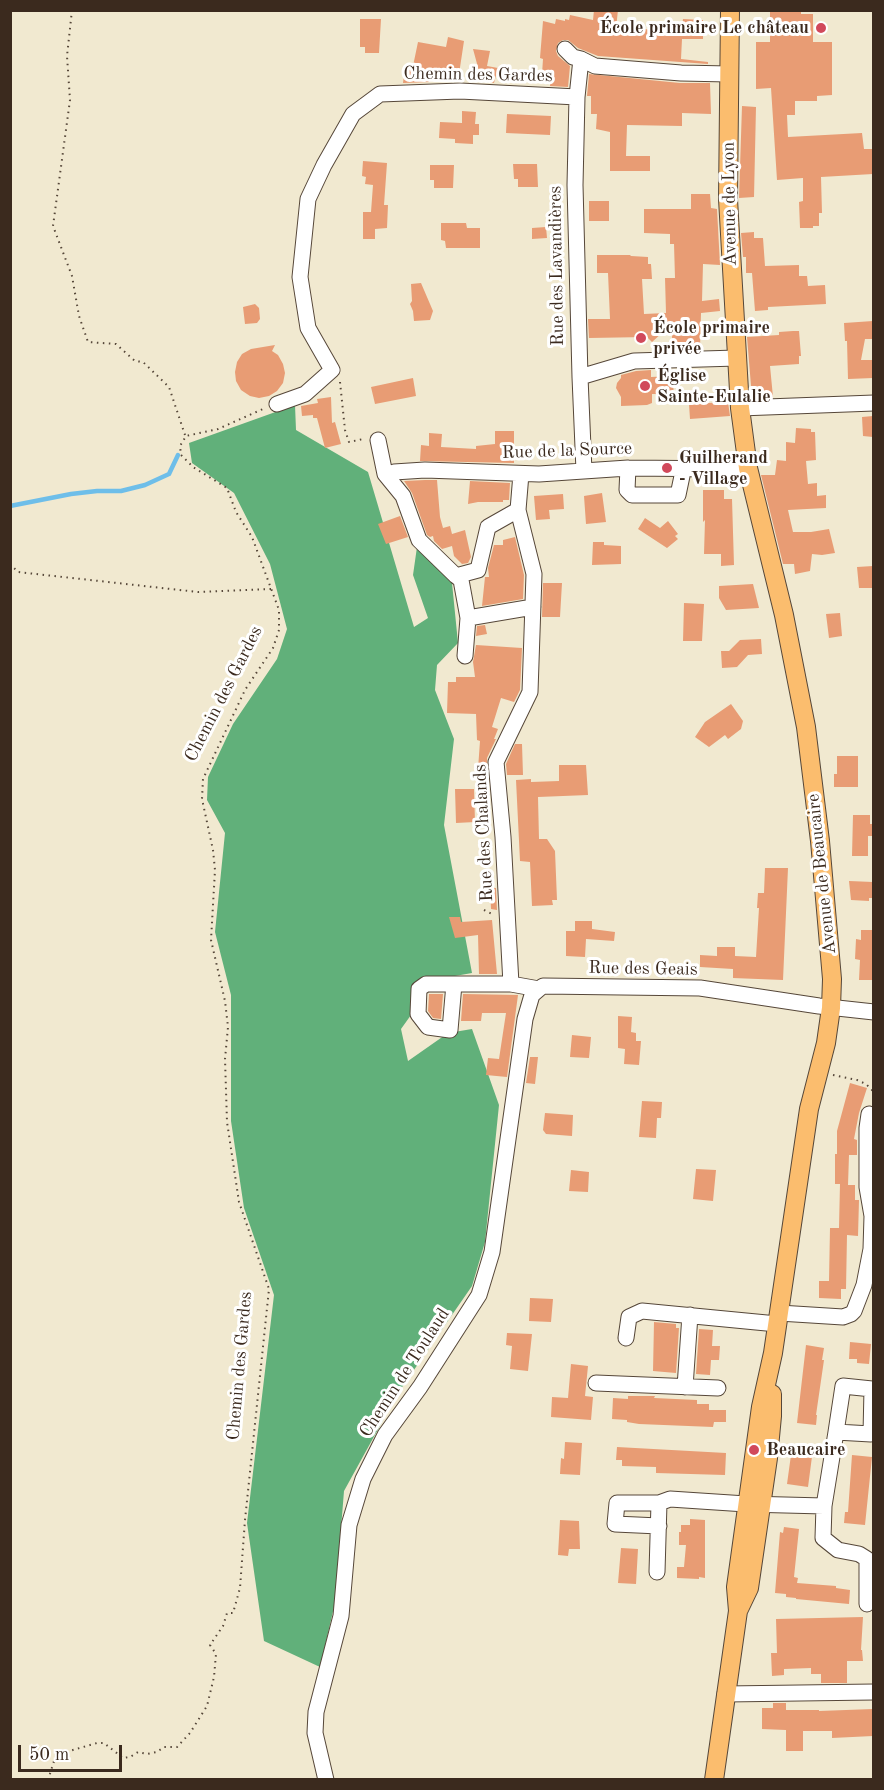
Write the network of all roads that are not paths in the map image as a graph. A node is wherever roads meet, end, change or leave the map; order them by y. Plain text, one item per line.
1 (730, 10) edge
2 (564, 49) dead end
3 (581, 59) junction
4 (729, 74) junction
5 (577, 98) junction
6 (737, 358) junction
7 (580, 377) junction
8 (740, 403) junction
9 (277, 404) road end
10 (873, 404) edge
11 (378, 440) road end
12 (628, 468) junction
13 (682, 468) junction
14 (748, 468) junction
15 (584, 471) junction
16 (522, 474) junction
17 (388, 476) junction
18 (518, 510) junction
19 (456, 576) junction
20 (533, 608) junction
21 (468, 618) junction
22 (465, 656) dead end
23 (454, 984) dead end
24 (511, 984) junction
25 (539, 989) junction
26 (831, 1008) junction
27 (873, 1012) edge
28 (869, 1114) dead end
29 (690, 1315) junction
30 (778, 1318) junction
31 (626, 1338) dead end
32 (596, 1383) dead end
33 (685, 1387) junction
34 (718, 1388) dead end
35 (836, 1432) dead end
36 (659, 1503) junction
37 (754, 1504) junction
38 (824, 1506) junction
39 (659, 1526) junction
40 (657, 1572) dead end
41 (867, 1604) dead end
42 (873, 1692) edge
43 (725, 1694) junction
44 (326, 1779) edge
45 (714, 1779) edge

1 - 4 main road, Avenue de Lyon
2 - 3 street
3 - 4 street
3 - 5 street, Rue des Lavandières
4 - 6 main road, Avenue de Lyon
5 - 7 street, Rue des Lavandières
5 - 9 street, Chemin des Gardes
6 - 7 street
6 - 8 main road, Avenue de Lyon
7 - 15 street, Rue des Lavandières
8 - 10 street
8 - 14 main road, Avenue de Beaucaire
11 - 17 street
12 - 13 street, Rue de la Source
12 - 13 street
12 - 15 street, Rue de la Source
13 - 14 street, Rue de la Source
14 - 26 main road, Avenue de Beaucaire
15 - 16 street, Rue de la Source
16 - 17 street, Rue de la Source
16 - 18 street, Rue des Chalands
17 - 19 street
18 - 19 street
18 - 20 street, Rue des Chalands
19 - 21 street
20 - 21 street
20 - 24 street, Rue des Chalands
21 - 22 street
23 - 24 street, Rue des Geais
24 - 25 street, Rue des Geais
25 - 26 street, Rue des Geais
25 - 44 street, Chemin de Toulaud
26 - 27 street, Rue des Geais
26 - 30 main road, Avenue de Beaucaire
28 - 30 street
29 - 30 street
29 - 31 street
29 - 33 street
30 - 37 main road, Avenue de Beaucaire
32 - 33 street
33 - 34 street
35 - 38 street
36 - 37 street
36 - 39 street
36 - 39 street
37 - 38 street
37 - 43 main road, Avenue de Beaucaire
38 - 41 street
39 - 40 street
42 - 43 street
43 - 45 main road, Avenue de Beaucaire

